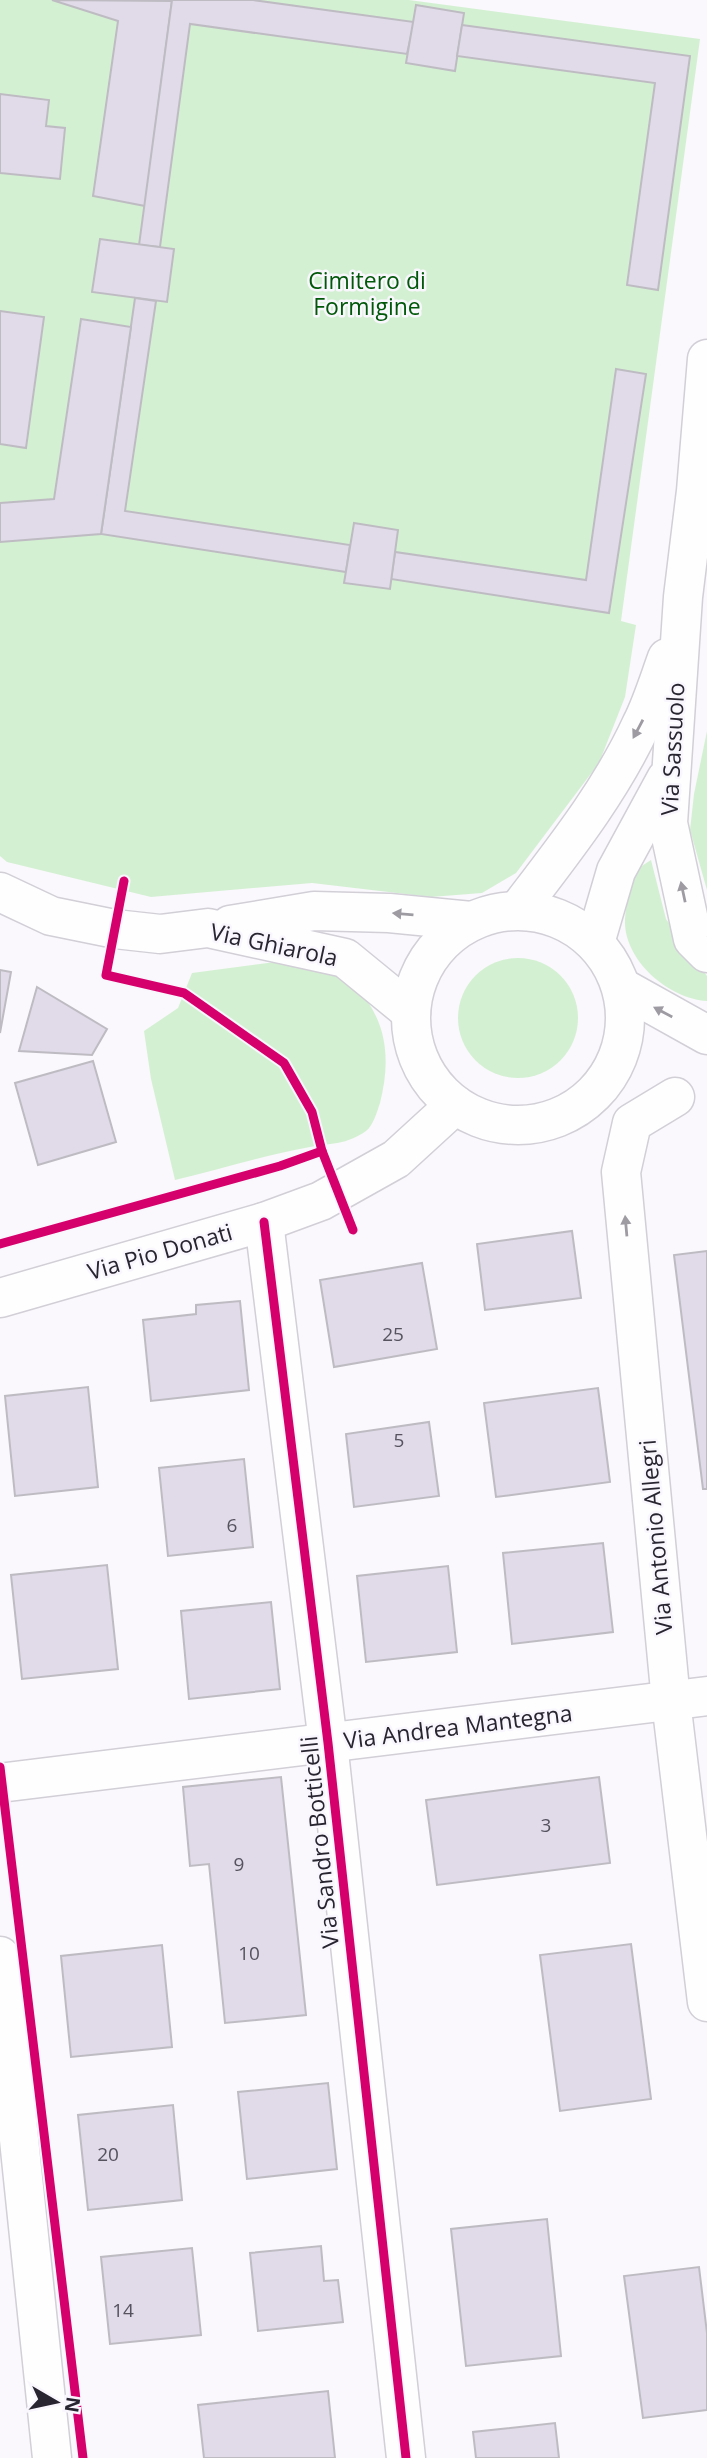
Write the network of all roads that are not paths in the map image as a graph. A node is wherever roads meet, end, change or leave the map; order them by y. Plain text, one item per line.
1 (707, 359) edge
2 (681, 620) junction
3 (671, 771) junction
4 (0, 892) edge
5 (518, 910) junction
6 (471, 921) junction
7 (208, 928) junction
8 (595, 943) junction
9 (707, 953) edge
10 (621, 987) junction
11 (411, 1012) junction
12 (707, 1035) edge
13 (596, 1091) junction
14 (691, 1100) edge
15 (455, 1105) junction
16 (264, 1222) junction
17 (0, 1298) edge
18 (689, 1699) edge
19 (328, 1743) junction
20 (0, 1783) edge
21 (0, 1956) edge
22 (707, 2002) edge
23 (52, 2458) edge
24 (406, 2458) edge

1 - 2 street, Via Sassuolo
2 - 3 street, Via Sassuolo
2 -> 5 street, Via Sassuolo
3 - 8 street
9 -> 3 street, Via Sassuolo
4 - 7 street, Via Ghiarola
5 - 6 street
5 - 8 street
6 -> 7 street
6 - 11 street
7 - 11 street, Via Ghiarola
8 - 10 street
12 -> 10 street
10 - 13 street
11 - 15 street
13 - 14 street
13 - 15 street
18 -> 14 street, Via Antonio Allegri
15 - 16 street, Via Pio Donati
16 - 17 street, Via Pio Donati
16 - 19 street, Via Sandro Botticelli
18 - 19 street, Via Andrea Mantegna
18 - 22 street, Via Antonio Allegri
19 - 20 street, Via Andrea Mantegna
19 - 24 street, Via Sandro Botticelli
21 - 23 street

